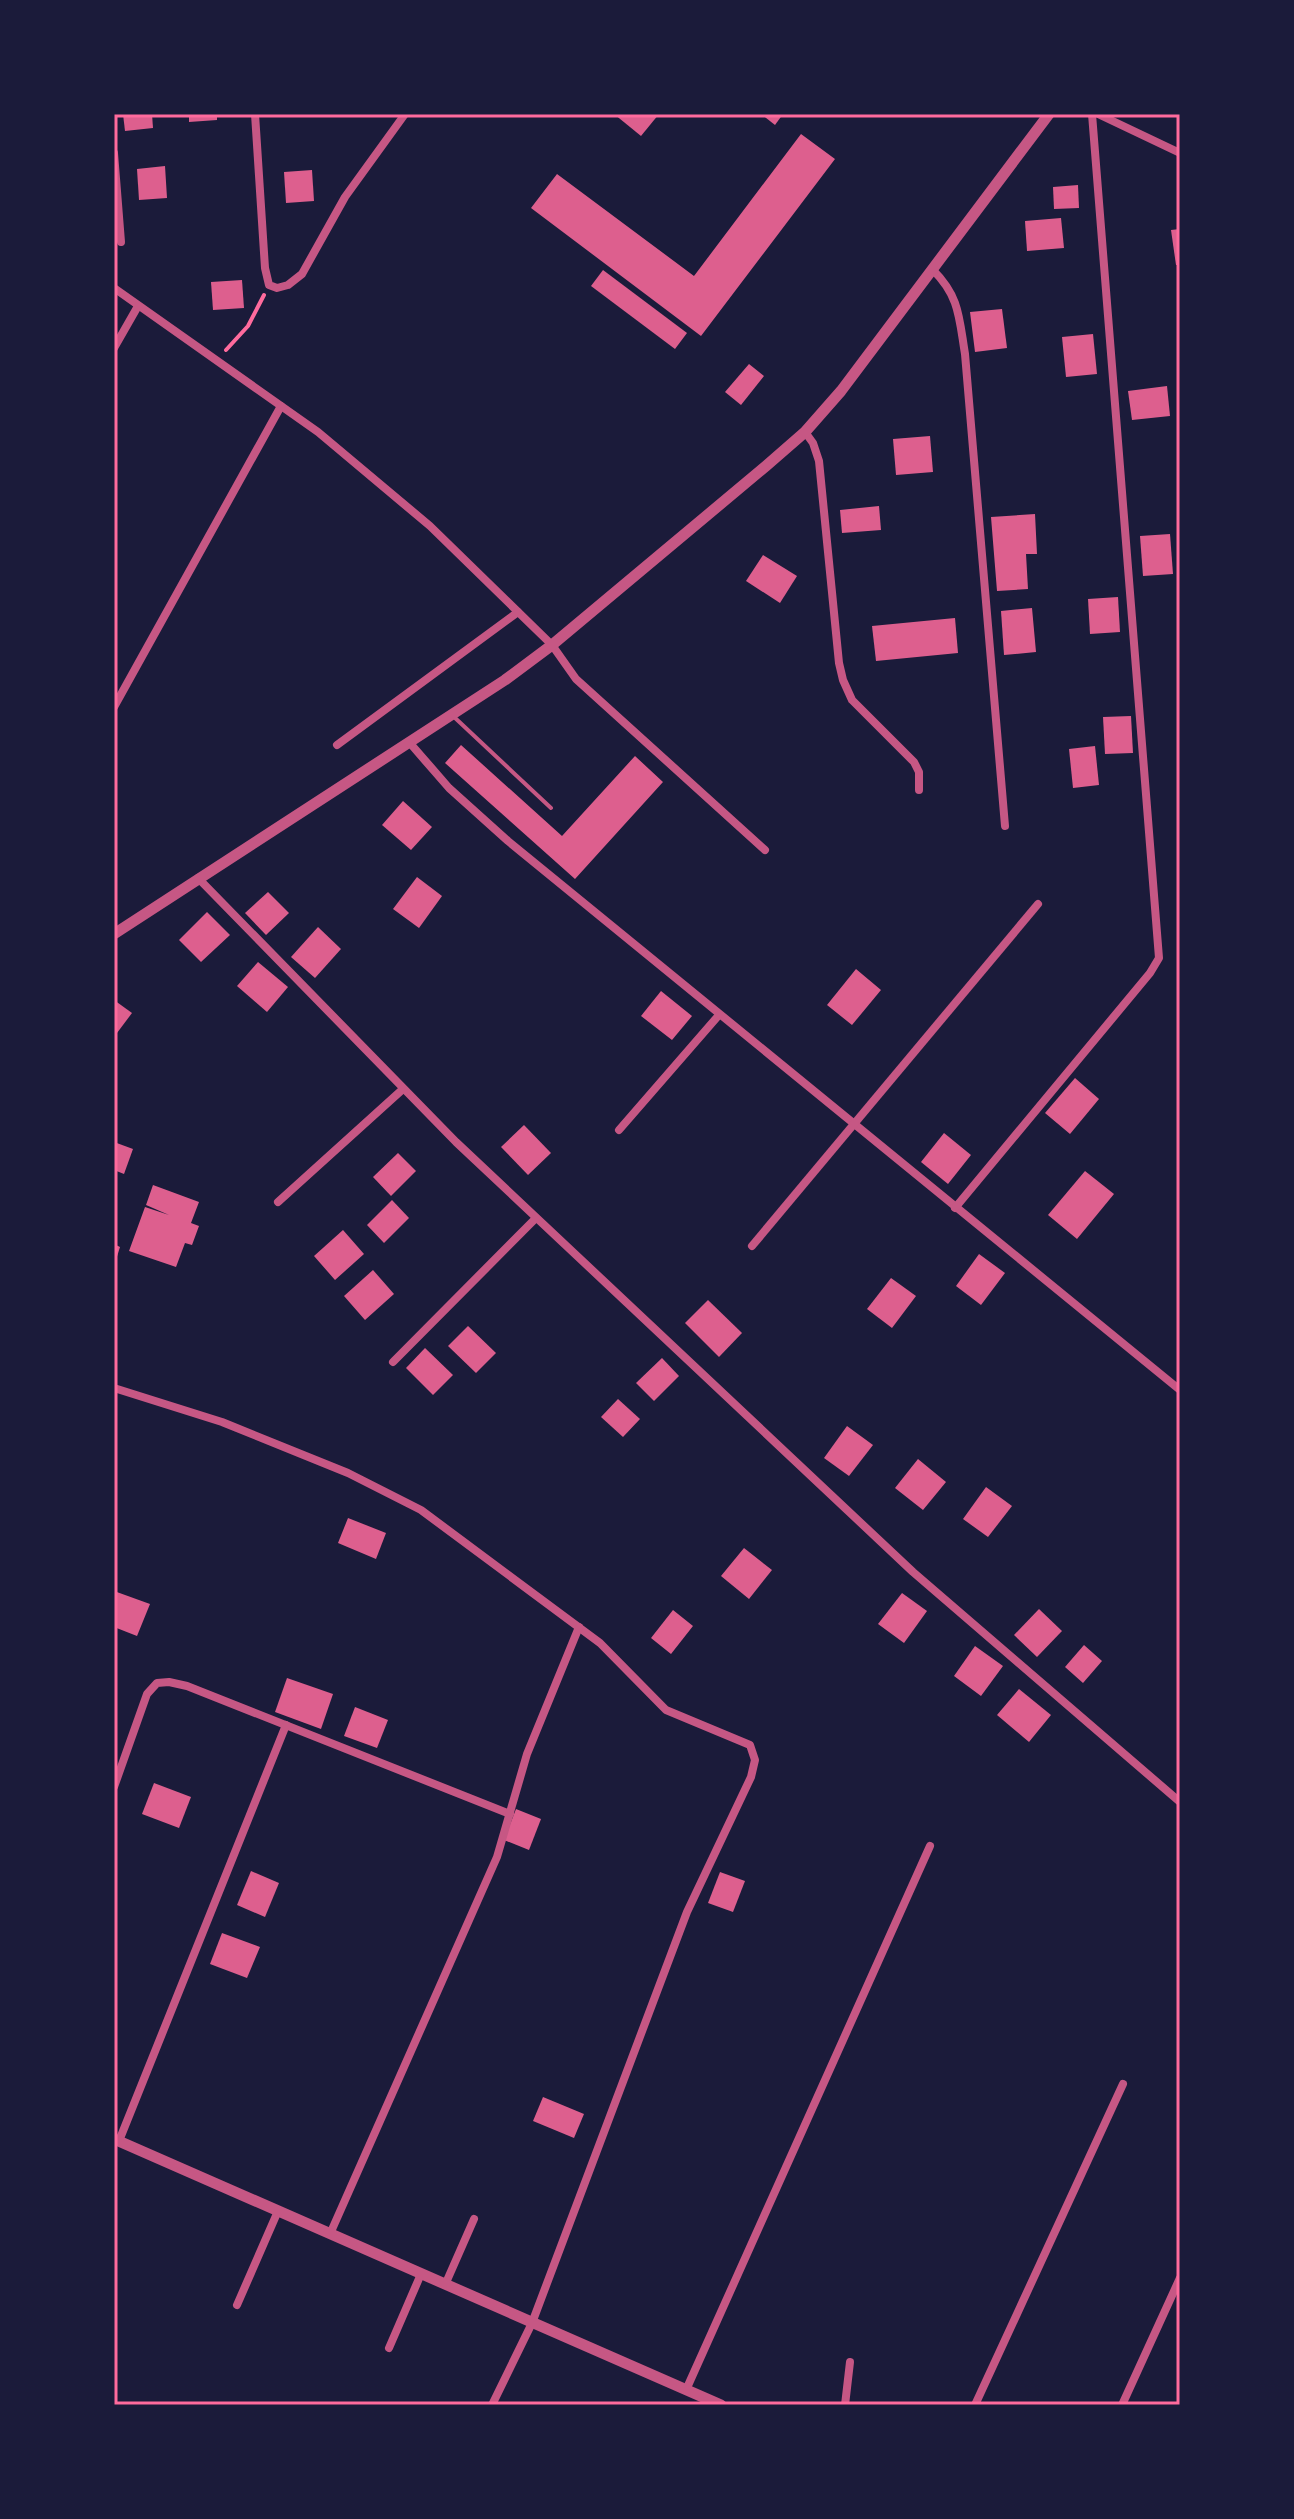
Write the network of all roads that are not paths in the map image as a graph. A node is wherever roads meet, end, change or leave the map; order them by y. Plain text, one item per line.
1 (255, 114) edge
2 (405, 114) edge
3 (1049, 114) edge
4 (1095, 114) edge
5 (114, 153) edge
6 (1180, 153) edge
7 (121, 242) dead end
8 (933, 270) junction
9 (114, 288) edge
10 (138, 306) junction
11 (114, 348) edge
12 (281, 406) junction
13 (805, 432) junction
14 (518, 612) junction
15 (552, 645) junction
16 (114, 707) edge
17 (451, 715) junction
18 (409, 742) junction
19 (337, 745) dead end
20 (919, 790) dead end
21 (551, 808) dead end
22 (1005, 826) dead end
23 (765, 850) dead end
24 (198, 878) junction
25 (1038, 904) dead end
26 (114, 934) edge
27 (719, 1015) junction
28 (403, 1089) junction
29 (853, 1125) junction
30 (619, 1130) dead end
31 (278, 1202) dead end
32 (955, 1208) junction
33 (536, 1218) junction
34 (752, 1246) dead end
35 (393, 1362) dead end
36 (114, 1388) edge
37 (1180, 1390) edge
38 (579, 1627) junction
39 (286, 1725) junction
40 (114, 1787) edge
41 (1180, 1802) edge
42 (510, 1814) junction
43 (930, 1846) dead end
44 (1123, 2084) dead end
45 (116, 2140) edge
46 (278, 2211) junction
47 (474, 2219) dead end
48 (330, 2234) junction
49 (421, 2274) junction
50 (1180, 2278) edge
51 (445, 2285) junction
52 (237, 2305) dead end
53 (532, 2323) junction
54 (389, 2348) dead end
55 (850, 2362) dead end
56 (686, 2390) junction
57 (492, 2405) edge
58 (721, 2405) edge
59 (845, 2405) edge
60 (975, 2405) edge
61 (1122, 2405) edge

1 - 2 street
3 - 8 street
4 - 6 street
4 - 32 street
5 - 7 street
8 - 13 street
8 - 22 street
9 - 10 street
10 - 11 street
10 - 12 street
12 - 14 street
12 - 16 street
13 - 15 street
13 - 20 street
14 - 15 street
14 - 19 street
15 - 17 street
15 - 23 street
17 - 18 street
17 - 21 lane
18 - 24 street
18 - 27 street
24 - 26 street
24 - 28 street
25 - 29 street
27 - 29 street
27 - 30 street
28 - 31 street
28 - 33 street
29 - 32 street
29 - 34 street
32 - 37 street
33 - 35 street
33 - 41 street
36 - 38 street
38 - 42 street
38 - 53 street
39 - 40 street
39 - 42 street
39 - 45 street
42 - 48 street
43 - 56 street
44 - 60 street
45 - 46 street
46 - 48 street
46 - 52 street
47 - 51 street
48 - 49 street
49 - 51 street
49 - 54 street
50 - 61 street
51 - 53 street
53 - 56 street
53 - 57 street
55 - 59 street
56 - 58 street

